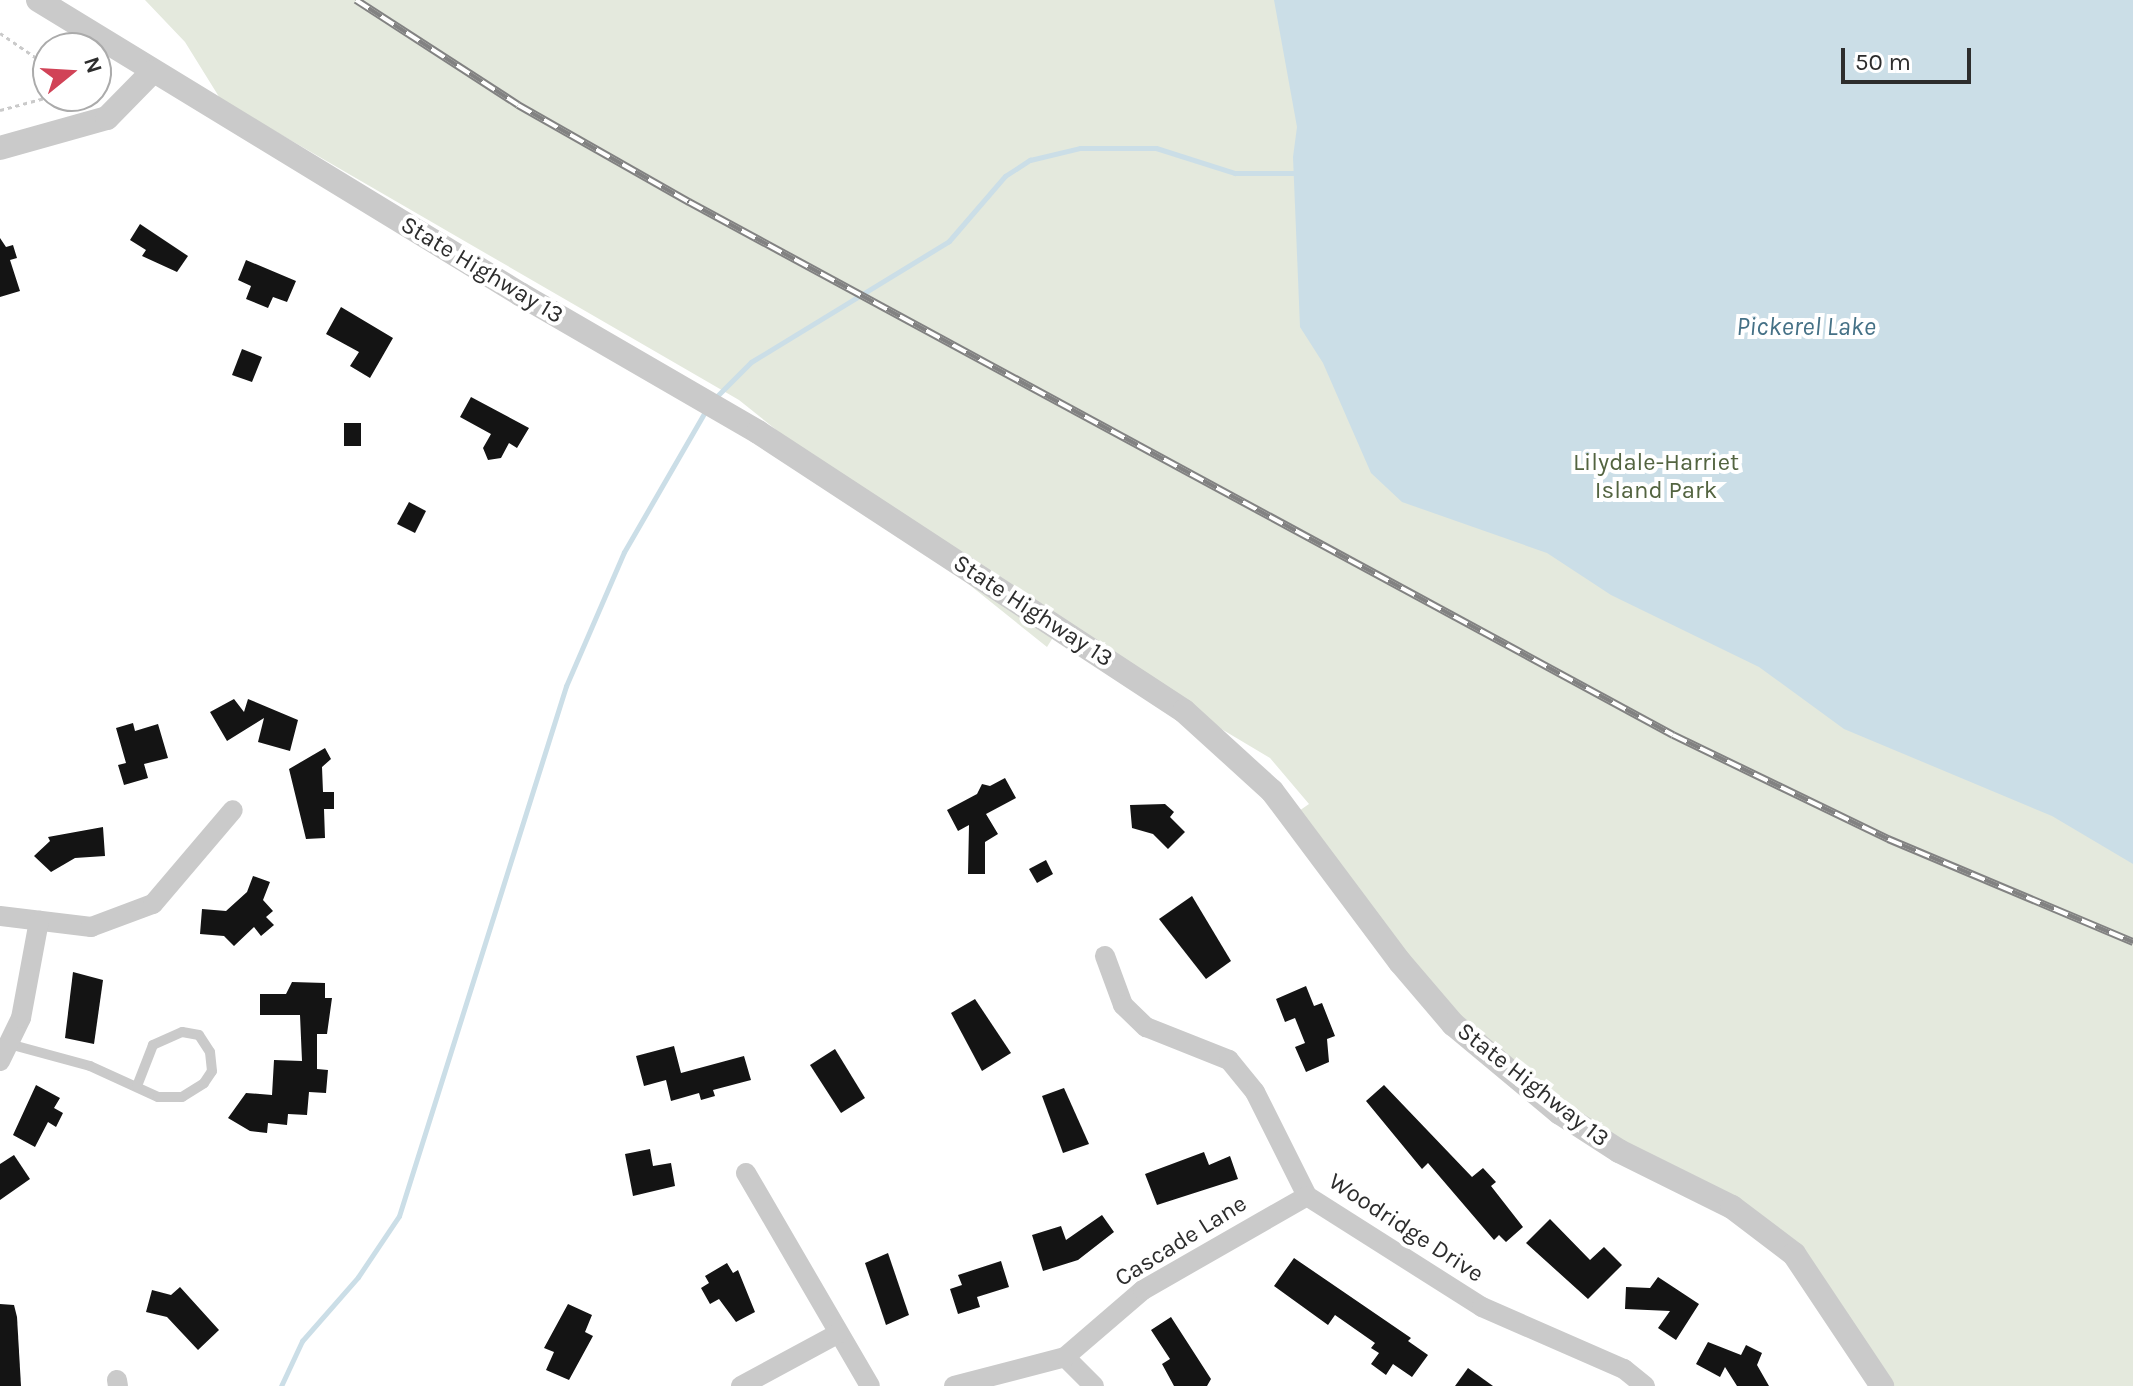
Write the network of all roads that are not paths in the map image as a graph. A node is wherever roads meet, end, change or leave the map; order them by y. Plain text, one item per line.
1 (38, 0) edge
2 (152, 72) junction
3 (0, 148) edge
4 (233, 810) dead end
5 (0, 916) edge
6 (39, 921) junction
7 (1105, 956) dead end
8 (5, 1052) edge
9 (137, 1086) junction
10 (746, 1173) dead end
11 (1307, 1196) junction
12 (839, 1333) junction
13 (1065, 1357) junction
14 (741, 1386) edge
15 (870, 1386) edge
16 (954, 1386) edge
17 (1094, 1386) edge
18 (1645, 1386) edge
19 (1882, 1386) edge

1 - 2 street, State Highway 13
2 - 3 street
2 - 19 street, State Highway 13
4 - 6 street
5 - 6 street
6 - 8 street
7 - 11 street, Woodridge Drive
8 - 9 lane
9 - 9 lane
10 - 12 street
11 - 13 street, Cascade Lane
11 - 18 street, Woodridge Drive
12 - 14 street
12 - 15 street
13 - 16 street, Cascade Lane
13 - 17 street

